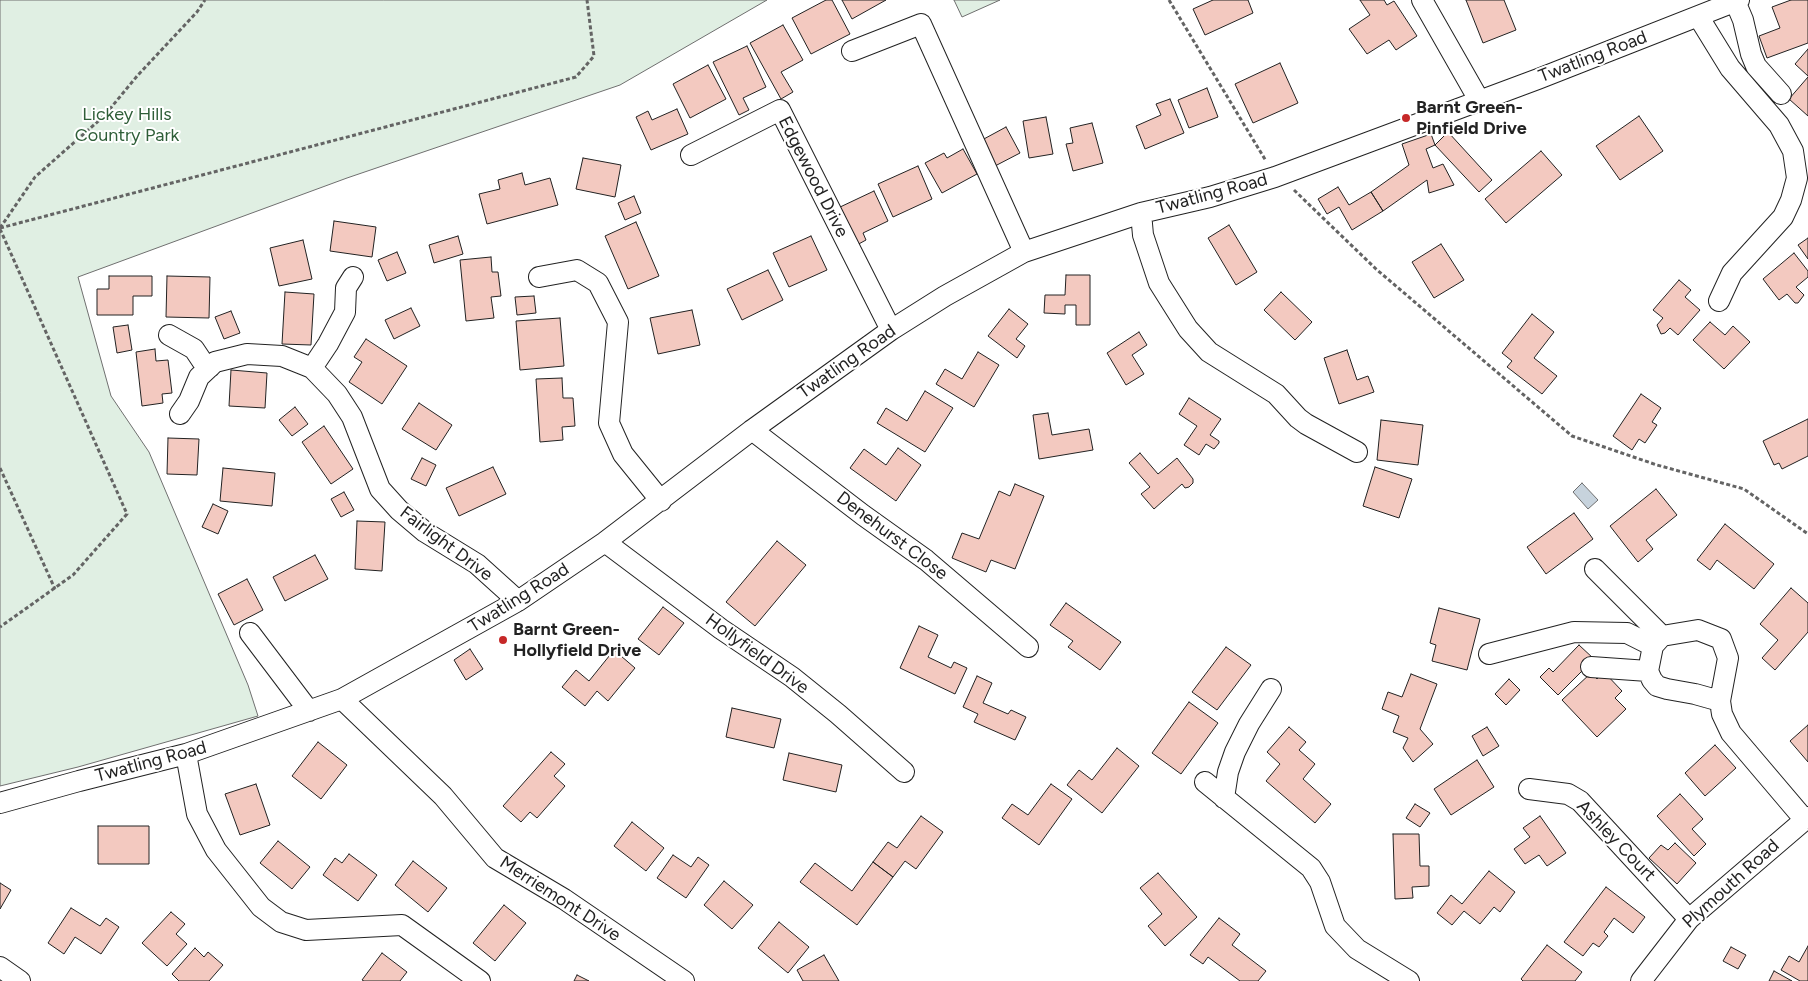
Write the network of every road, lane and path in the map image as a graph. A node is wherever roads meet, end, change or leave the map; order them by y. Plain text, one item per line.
1 (205, 0) edge
2 (587, 0) edge
3 (1169, 0) edge
4 (1422, 0) edge
5 (1737, 1) edge
6 (1698, 16) junction
7 (852, 51) dead end
8 (1781, 94) dead end
9 (1479, 100) junction
10 (691, 154) dead end
11 (1277, 176) junction
12 (1141, 213) junction
13 (0, 229) edge
14 (1024, 252) junction
15 (353, 277) dead end
16 (539, 277) dead end
17 (1719, 301) dead end
18 (891, 330) junction
19 (168, 335) dead end
20 (210, 366) junction
21 (312, 368) junction
22 (180, 414) dead end
23 (752, 430) junction
24 (1357, 452) dead end
25 (0, 468) edge
26 (661, 501) junction
27 (1808, 534) edge
28 (605, 542) junction
29 (1594, 569) dead end
30 (55, 589) junction
31 (518, 601) junction
32 (0, 627) edge
33 (250, 632) dead end
34 (1657, 641) junction
35 (1028, 647) dead end
36 (1489, 654) dead end
37 (1591, 667) dead end
38 (1648, 671) junction
39 (1271, 689) dead end
40 (342, 699) junction
41 (1720, 701) junction
42 (309, 711) junction
43 (186, 754) junction
44 (904, 772) dead end
45 (1205, 782) dead end
46 (1530, 789) dead end
47 (1224, 798) junction
48 (0, 803) edge
49 (1806, 818) edge
50 (1689, 919) junction
51 (0, 967) edge
52 (20, 981) edge
53 (480, 981) edge
54 (684, 981) edge
55 (1409, 981) edge
56 (1641, 981) edge

1 - 13 path
2 - 13 path
3 - 11 path
4 - 9 street
5 - 6 street, Twatling Road
5 - 8 street
6 - 9 street, Twatling Road
6 - 17 street
7 - 14 street
9 - 11 street, Twatling Road
10 - 18 street, Edgewood Drive
11 - 12 street, Twatling Road
11 - 27 path
12 - 14 street, Twatling Road
12 - 24 street
13 - 30 path
14 - 18 street, Twatling Road
15 - 21 street
16 - 26 street
18 - 23 street, Twatling Road
19 - 20 street
20 - 21 street, Fairlight Drive
20 - 22 street
21 - 31 street, Fairlight Drive
23 - 26 street, Twatling Road
23 - 35 street, Denehurst Close
25 - 30 path
26 - 28 street, Twatling Road
28 - 31 street, Twatling Road
28 - 44 street, Hollyfield Drive
29 - 34 street
30 - 32 path
31 - 40 street, Twatling Road
33 - 42 street
34 - 36 street
34 - 38 street
34 - 41 street
37 - 38 street
38 - 41 street
39 - 47 street
40 - 42 street, Twatling Road
40 - 54 street, Merriemont Drive
41 - 49 street
42 - 43 street, Twatling Road
43 - 48 street, Twatling Road
43 - 53 street
45 - 47 street
46 - 50 street, Ashley Court
47 - 55 street
49 - 50 street, Plymouth Road
50 - 56 street, Plymouth Road
51 - 52 street

